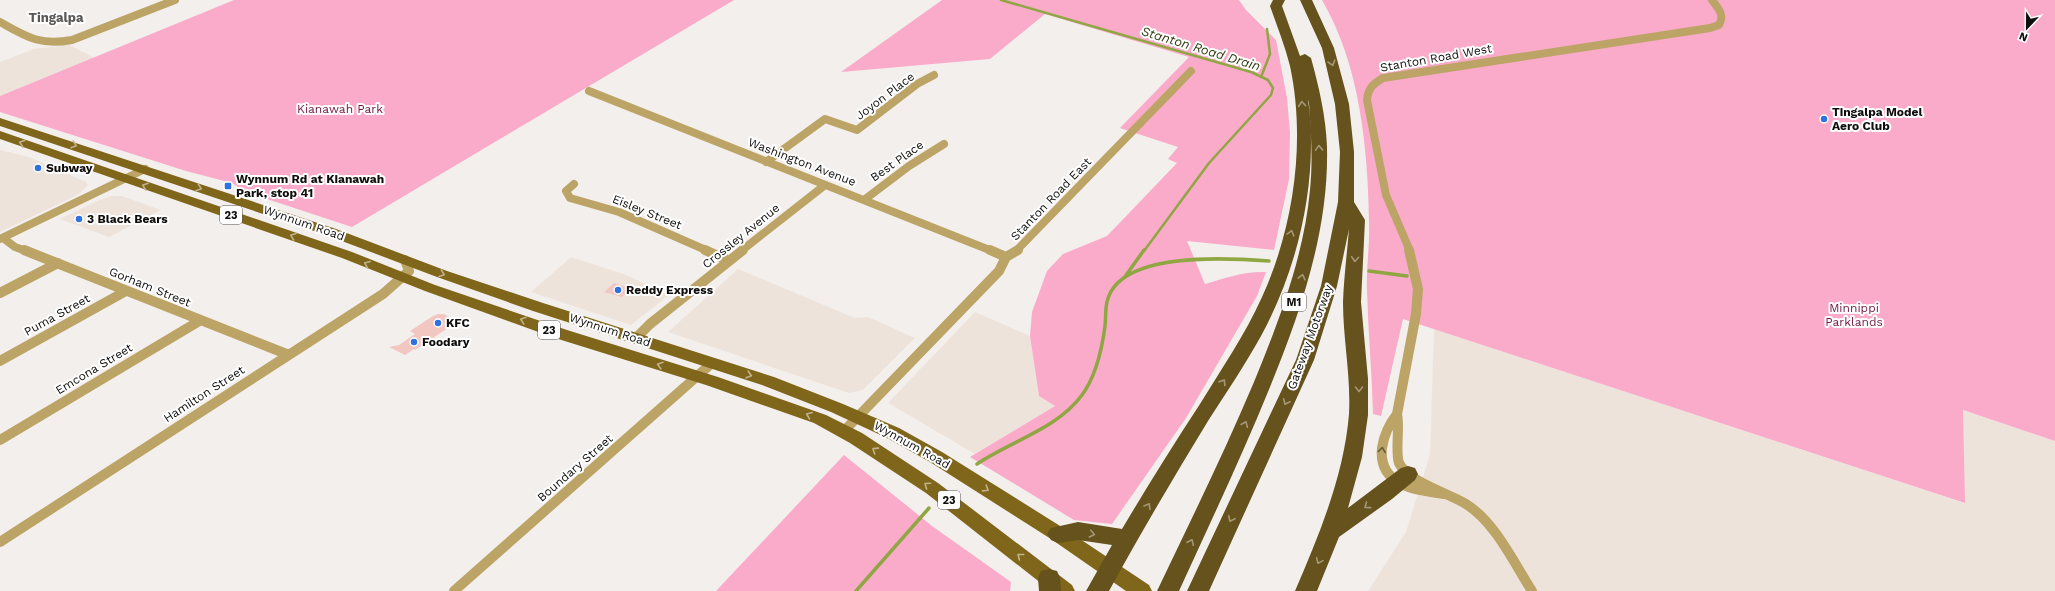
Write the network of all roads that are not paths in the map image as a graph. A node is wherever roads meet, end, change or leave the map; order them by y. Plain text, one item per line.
1 (175, 0) edge
2 (1279, 0) edge
3 (1306, 0) edge
4 (1712, 0) edge
5 (0, 22) edge
6 (1192, 71) dead end
7 (934, 75) dead end
8 (589, 91) dead end
9 (0, 122) edge
10 (0, 135) edge
11 (944, 144) dead end
12 (766, 162) junction
13 (145, 169) junction
14 (125, 179) junction
15 (574, 184) dead end
16 (825, 184) junction
17 (864, 200) junction
18 (1346, 202) junction
19 (276, 214) junction
20 (270, 228) junction
21 (2, 239) edge
22 (1006, 256) junction
23 (405, 260) junction
24 (729, 261) junction
25 (58, 263) junction
26 (403, 278) junction
27 (126, 291) junction
28 (0, 293) edge
29 (201, 320) junction
30 (635, 339) junction
31 (289, 355) junction
32 (0, 361) edge
33 (712, 363) junction
34 (697, 377) junction
35 (1397, 414) junction
36 (858, 417) junction
37 (844, 431) junction
38 (0, 440) edge
39 (1403, 478) junction
40 (1332, 531) junction
41 (1058, 534) junction
42 (1127, 539) junction
43 (0, 542) edge
44 (1110, 569) junction
45 (1049, 584) edge
46 (1172, 584) edge
47 (454, 591) edge
48 (1065, 591) edge
49 (1097, 591) edge
50 (1142, 591) edge
51 (1198, 591) edge
52 (1306, 591) edge
53 (1532, 591) edge

1 - 5 street
42 -> 2 highway
46 -> 2 highway, M1
3 -> 18 highway, Gateway Motorway / M1
4 - 35 street, Stanton Road West
6 - 22 street, Stanton Road East
7 - 12 street, Joyon Place
8 - 12 street, Washington Avenue
9 -> 13 main road, Wynnum Road / 23
14 -> 10 main road, Wynnum Road / 23
11 - 17 street, Best Place
12 - 16 street, Washington Avenue
13 - 14 street
13 -> 19 main road, Wynnum Road / 23
20 -> 14 main road, Wynnum Road / 23
14 - 21 street
15 - 24 street, Eisley Street
16 - 17 street, Washington Avenue
16 - 24 street, Crossley Avenue
17 - 22 street, Washington Avenue
18 -> 40 highway
18 -> 51 highway, Gateway Motorway / M1
19 - 20 main road
19 - 23 main road, Wynnum Road / 23
26 -> 20 main road, Wynnum Road / 23
21 - 25 street, Gorham Street
22 - 36 street, Stanton Road East
23 - 26 street
23 -> 30 main road, Wynnum Road / 23
24 - 30 street, Crossley Avenue
25 - 27 street, Gorham Street
25 - 28 street
26 - 31 street, Hamilton Street
34 -> 26 main road, Wynnum Road / 23
27 - 29 street, Gorham Street
27 - 32 street, Puma Street
29 - 31 street, Gorham Street
29 - 38 street, Emcona Street
30 - 33 main road, Wynnum Road / 23
31 - 43 street, Hamilton Street
33 - 34 street, Boundary Street
33 -> 36 main road, Wynnum Road / 23
37 -> 34 main road, Wynnum Road / 23
34 - 47 street, Boundary Street
35 - 39 street, Stanton Road West
39 -> 35 street, Stanton Road West
36 - 37 street, Stanton Road East
36 -> 41 main road, Wynnum Road / 23
45 -> 37 main road, Wynnum Road / 23
39 -> 40 highway
39 - 53 street
40 -> 52 highway
41 -> 42 highway
41 - 44 main road, Wynnum Road / 23
42 - 44 highway
44 - 49 highway
44 - 50 main road, Wynnum Road / 23
45 - 48 main road, Wynnum Road / 23

